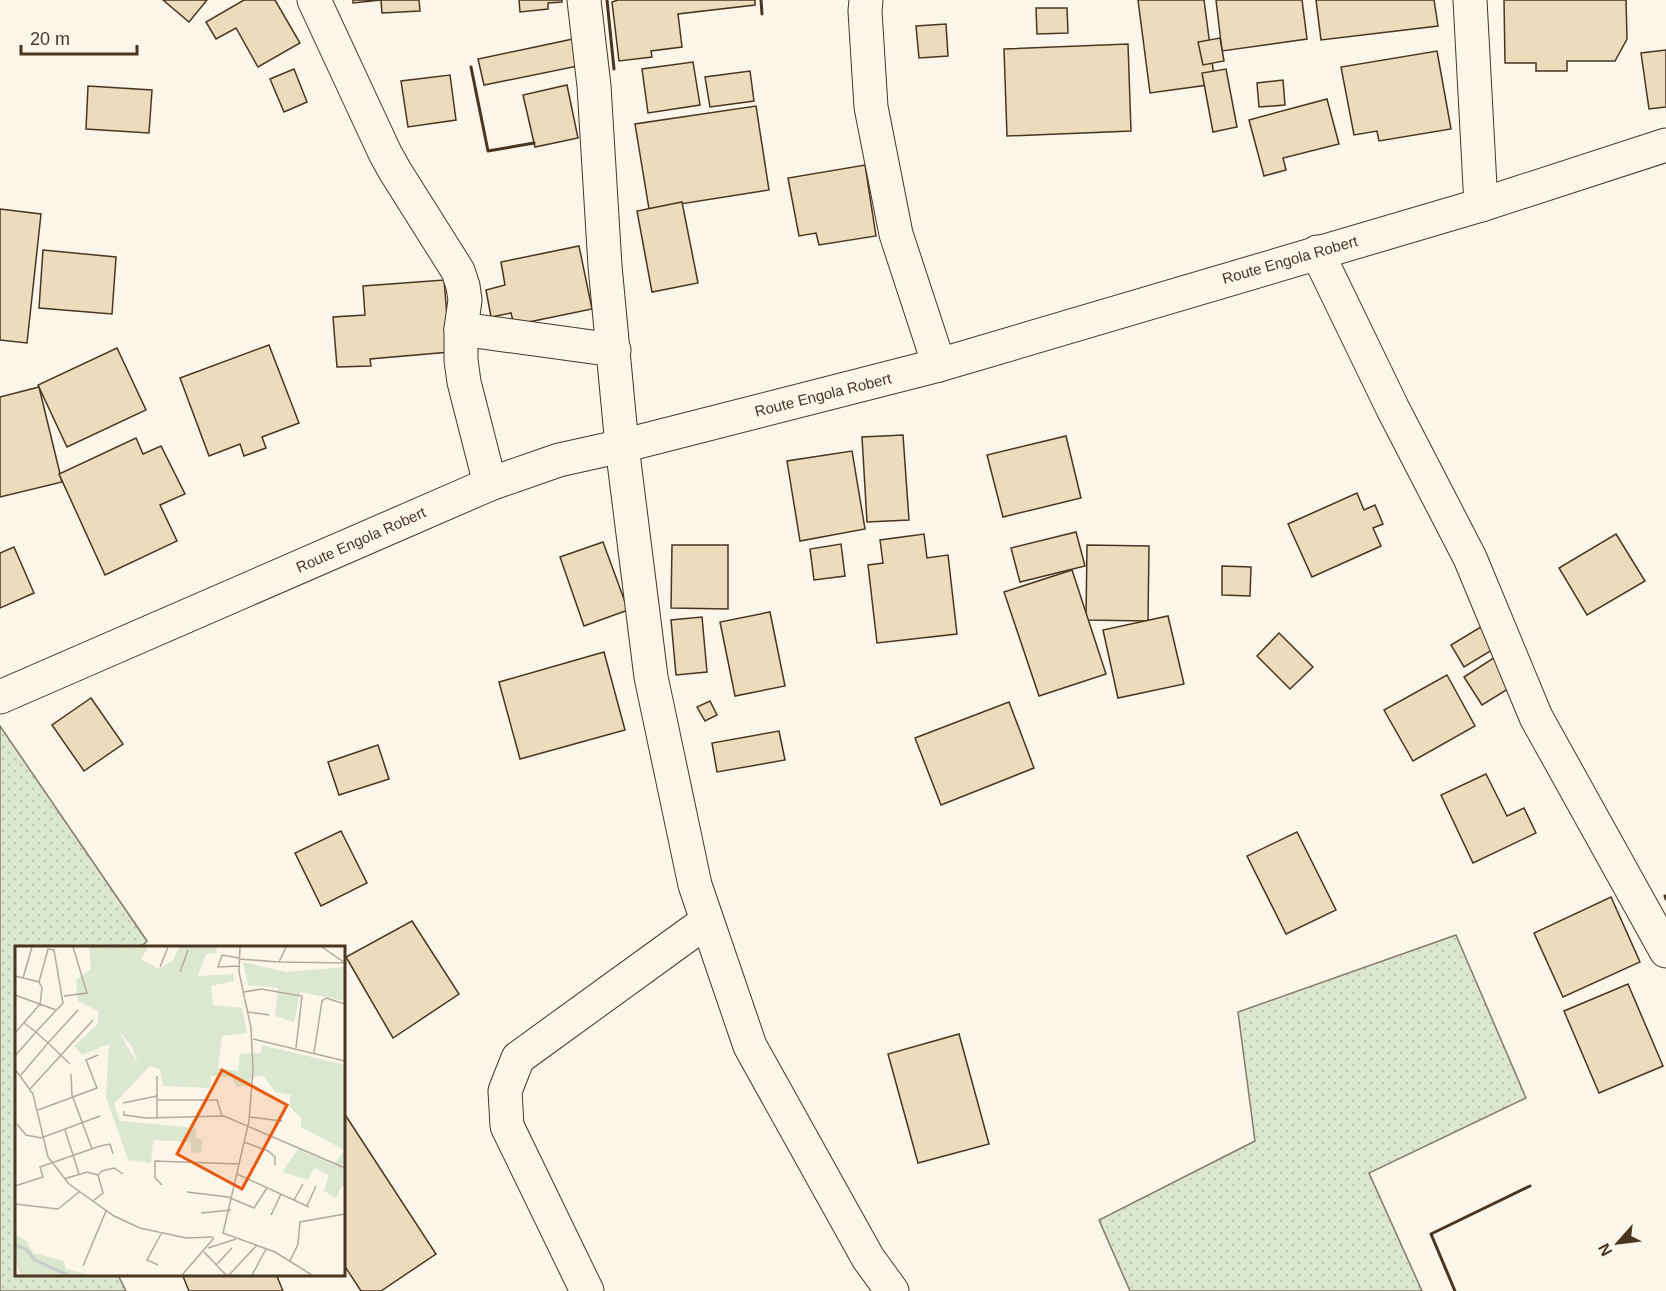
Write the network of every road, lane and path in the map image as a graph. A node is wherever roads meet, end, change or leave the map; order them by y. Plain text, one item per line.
1 (314, 0) edge
2 (584, 0) edge
3 (866, 0) edge
4 (1470, 0) edge
5 (1666, 145) edge
6 (1481, 205) junction
7 (1317, 252) junction
8 (460, 329) junction
9 (614, 350) junction
10 (939, 365) junction
11 (622, 446) junction
12 (490, 484) junction
13 (0, 698) edge
14 (707, 921) junction
15 (1666, 951) edge
16 (587, 1291) edge
17 (892, 1291) edge

1 - 8 street
2 - 9 street
3 - 10 street
4 - 6 street
5 - 6 street, Route Engola Robert
6 - 7 street, Route Engola Robert
7 - 10 street, Route Engola Robert
7 - 15 street
8 - 9 street
8 - 12 street
9 - 11 street
10 - 11 street, Route Engola Robert
11 - 12 street, Route Engola Robert
11 - 14 street
12 - 13 street, Route Engola Robert
14 - 16 street
14 - 17 street

